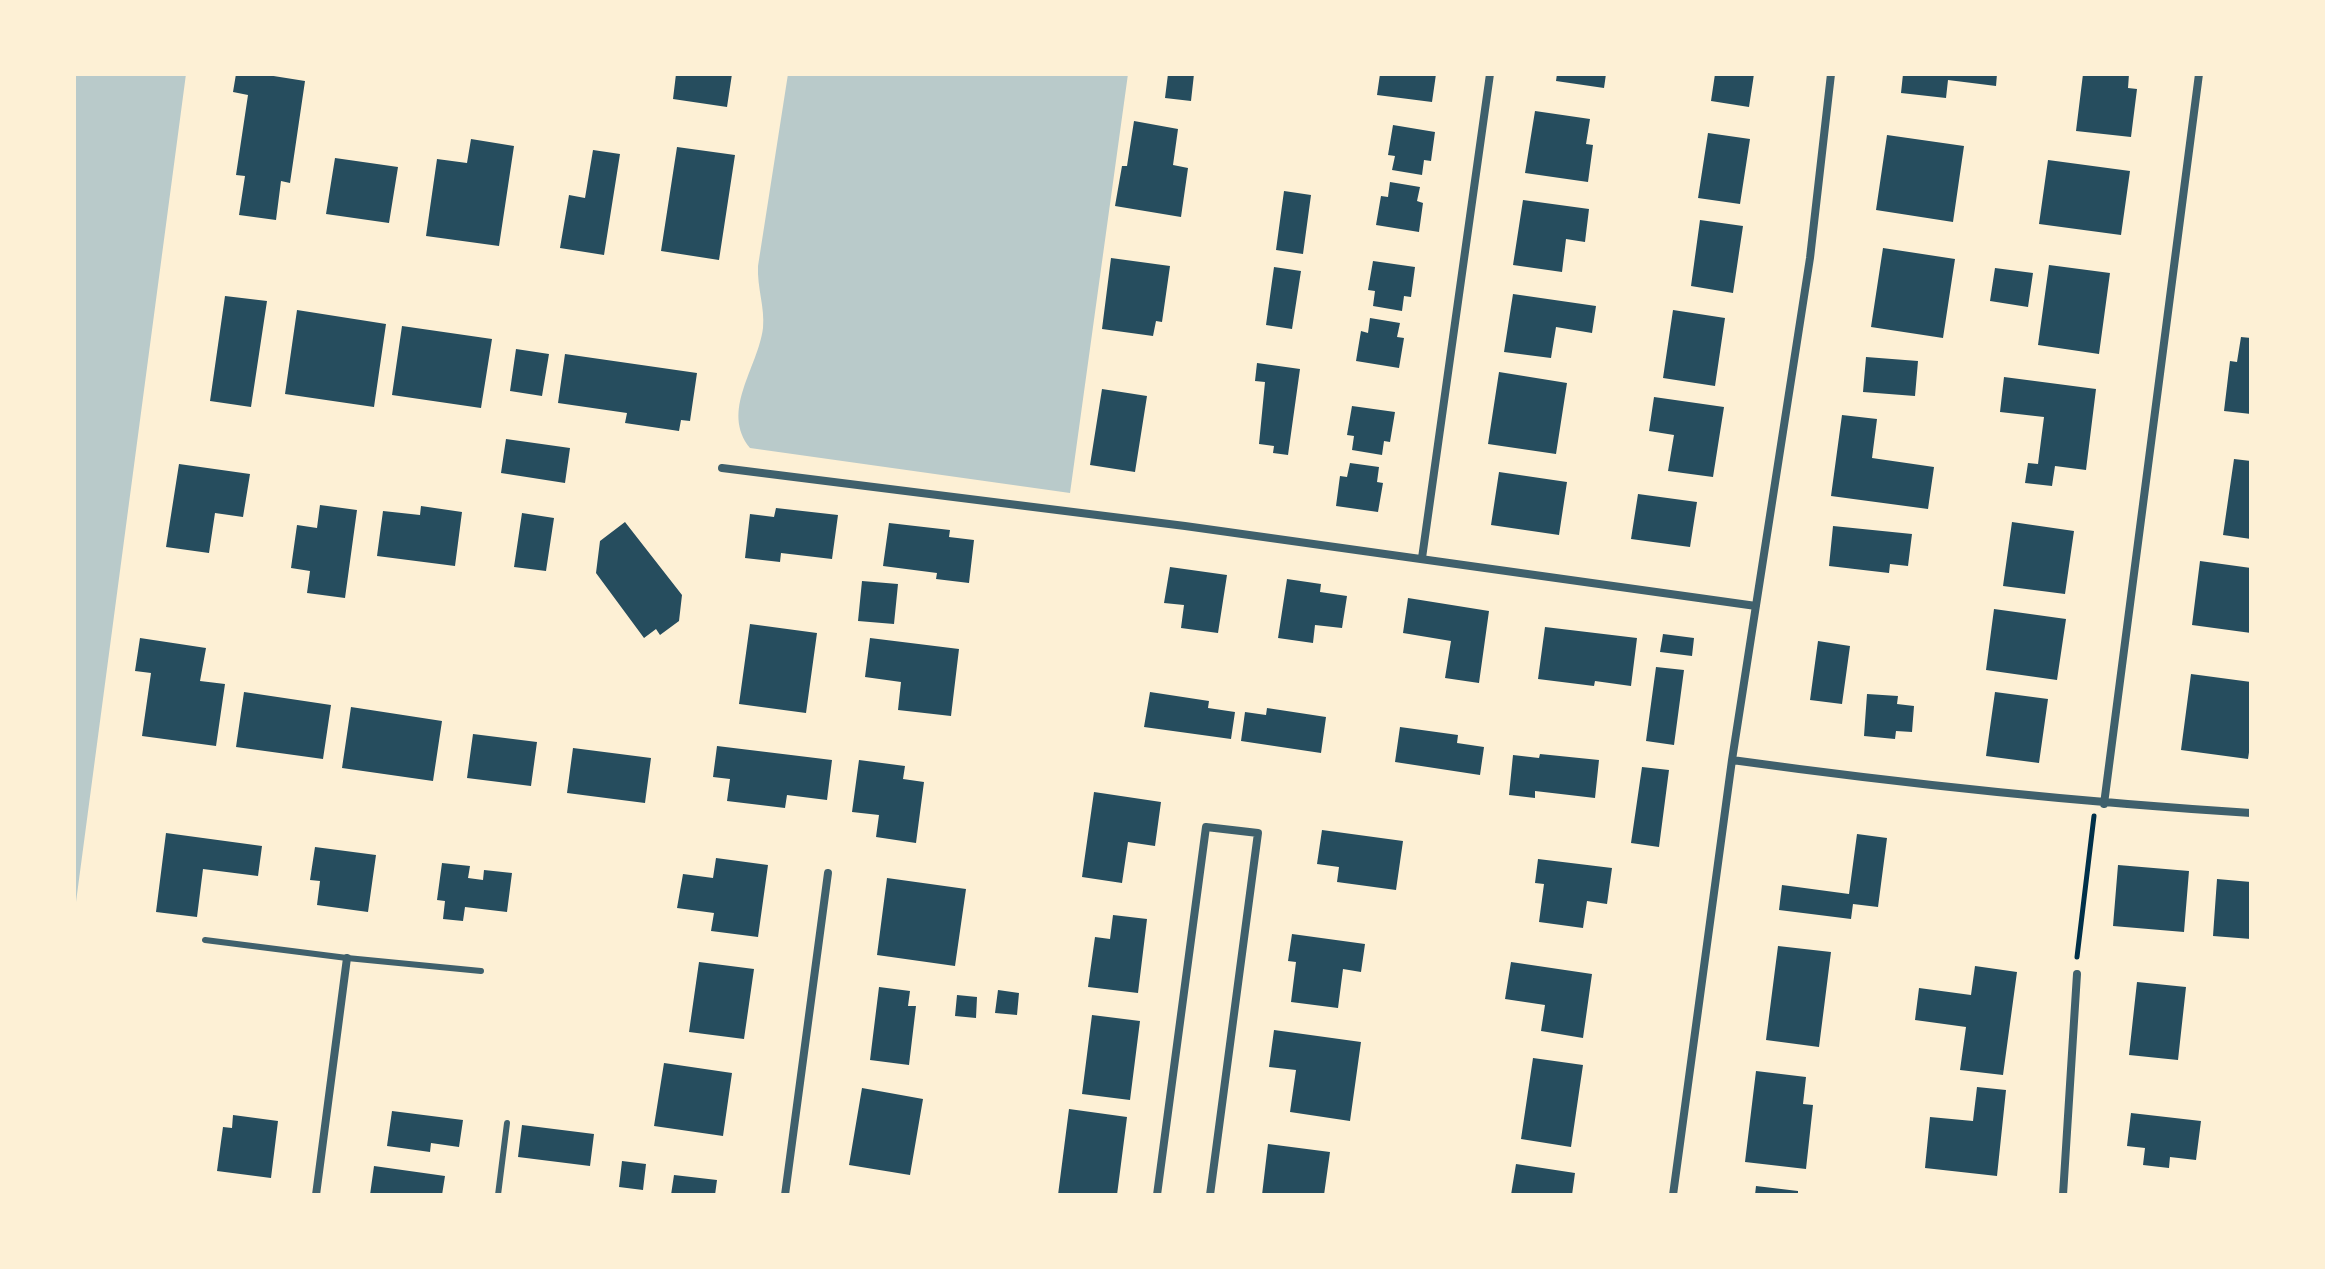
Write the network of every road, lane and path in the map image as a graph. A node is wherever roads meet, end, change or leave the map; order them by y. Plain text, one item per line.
1 (1490, 74) edge
2 (1831, 74) edge
3 (2199, 74) edge
4 (722, 468) dead end
5 (1422, 558) junction
6 (1756, 606) junction
7 (1732, 760) junction
8 (2099, 804) junction
9 (2251, 813) edge
10 (828, 873) dead end
11 (205, 940) dead end
12 (347, 958) junction
13 (481, 971) dead end
14 (2077, 974) joint
15 (507, 1123) dead end
16 (316, 1195) edge
17 (498, 1195) edge
18 (785, 1195) edge
19 (1157, 1195) edge
20 (1210, 1195) edge
21 (1673, 1195) edge
22 (2063, 1195) edge

1 - 5 street
2 - 6 street
3 - 8 street
4 - 5 street
5 - 6 street
6 - 7 street
7 - 8 street
7 - 21 street
8 - 9 street
8 - 14 path
10 - 18 street
11 - 12 lane
12 - 13 lane
12 - 16 street
14 - 22 street
15 - 17 lane
19 - 20 street

